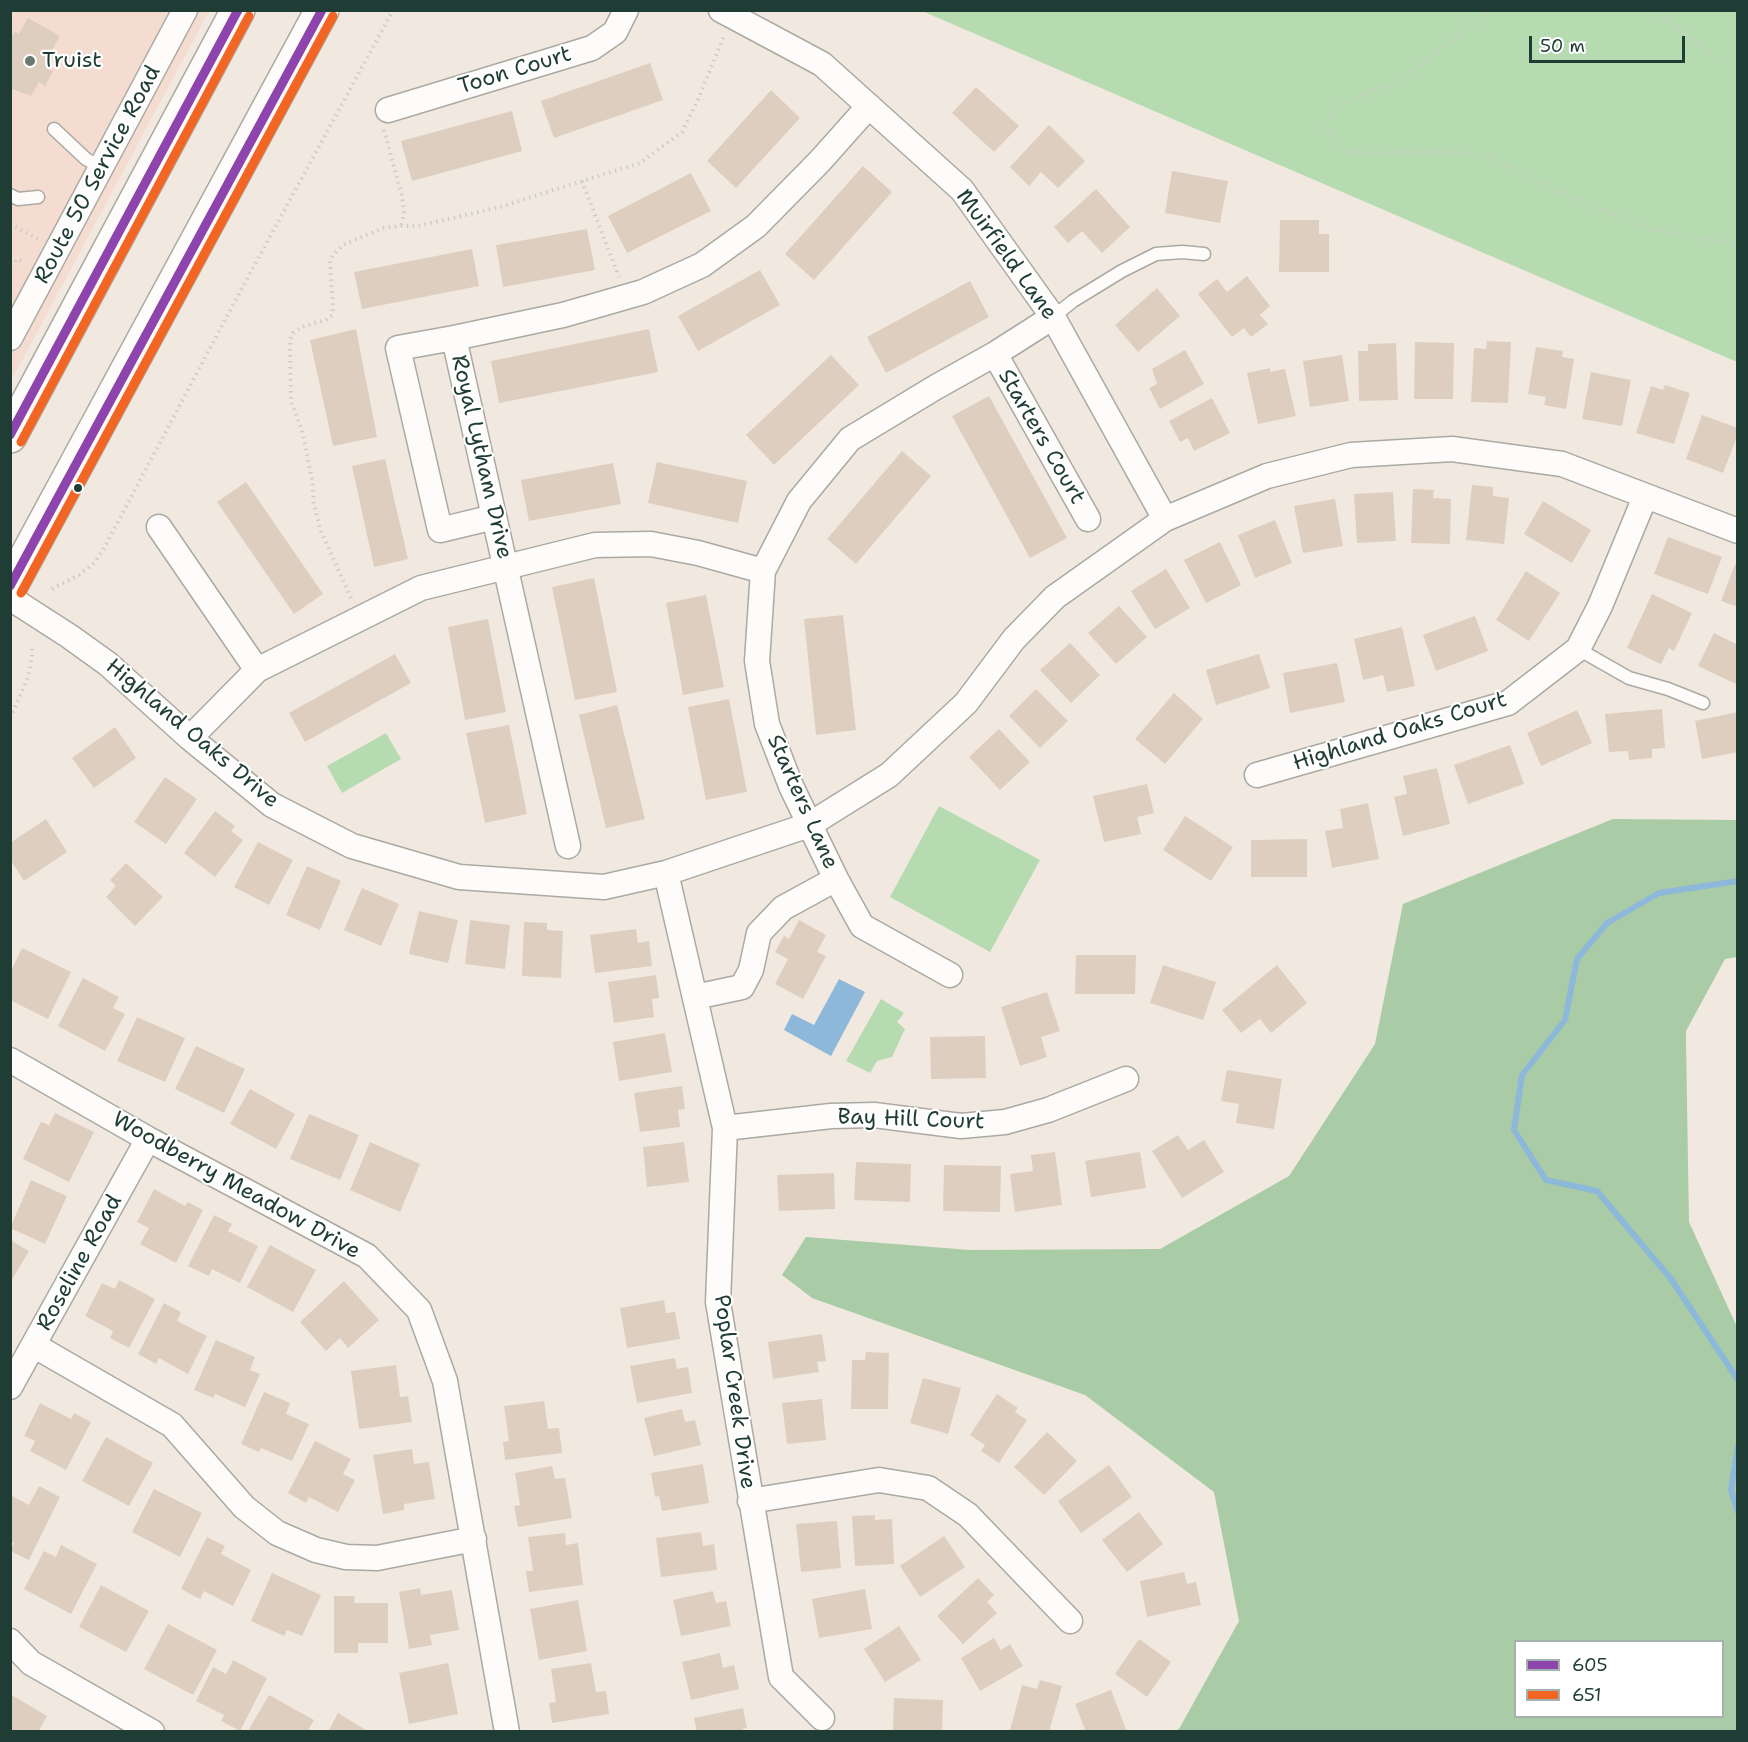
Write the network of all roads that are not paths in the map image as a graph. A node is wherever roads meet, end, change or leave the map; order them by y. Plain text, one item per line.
1 (185, 10) edge
2 (238, 10) edge
3 (322, 10) edge
4 (626, 10) edge
5 (721, 10) edge
6 (869, 106) junction
7 (386, 119) road end
8 (54, 129) dead end
9 (102, 168) junction
10 (10, 195) edge
11 (38, 197) dead end
12 (1204, 254) dead end
13 (1053, 317) junction
14 (10, 338) edge
15 (454, 338) junction
16 (995, 354) junction
17 (14, 428) edge
18 (1646, 497) junction
19 (494, 517) junction
20 (1088, 519) dead end
21 (1165, 519) junction
22 (159, 527) dead end
23 (1737, 531) edge
24 (505, 568) junction
25 (763, 571) junction
26 (10, 587) edge
27 (10, 598) edge
28 (1578, 649) junction
29 (257, 670) junction
30 (1703, 703) dead end
31 (190, 738) junction
32 (1257, 775) dead end
33 (809, 825) junction
34 (568, 846) dead end
35 (666, 873) junction
36 (836, 879) junction
37 (950, 975) dead end
38 (695, 997) junction
39 (10, 1060) edge
40 (1126, 1079) dead end
41 (725, 1128) junction
42 (148, 1139) junction
43 (34, 1346) junction
44 (10, 1387) edge
45 (750, 1501) junction
46 (474, 1539) junction
47 (1070, 1621) dead end
48 (10, 1641) edge
49 (822, 1718) dead end
50 (152, 1731) edge
51 (507, 1731) edge

1 - 9 street, Route 50 Service Road
2 - 17 highway
3 - 26 highway
4 - 7 street, Toon Court
5 - 6 street, Muirfield Lane
6 - 13 street, Muirfield Lane
6 - 15 street, Royal Lytham Drive
8 - 9 lane
9 - 14 street, Route 50 Service Road
10 - 11 lane
12 - 13 lane
13 - 16 street, Starters Lane
13 - 21 street, Muirfield Lane
15 - 19 street, Royal Lytham Drive
15 - 19 street
16 - 20 street, Starters Court
16 - 25 street, Starters Lane
18 - 21 street, Highland Oaks Drive
18 - 23 street, Highland Oaks Drive
18 - 28 street, Highland Oaks Court
19 - 24 street, Royal Lytham Drive
21 - 33 street, Highland Oaks Drive
22 - 29 street
24 - 25 street
24 - 29 street
24 - 34 street, Royal Lytham Drive
25 - 33 street, Starters Lane
27 - 31 street, Highland Oaks Drive
28 - 30 lane
28 - 32 street, Highland Oaks Court
29 - 31 street
31 - 35 street, Highland Oaks Drive
33 - 35 street, Highland Oaks Drive
33 - 36 street, Starters Lane
35 - 38 street, Poplar Creek Drive
36 - 37 street, Starters Lane
36 - 38 street
38 - 41 street, Poplar Creek Drive
39 - 42 street, Woodberry Meadow Drive
40 - 41 street, Bay Hill Court
41 - 45 street, Poplar Creek Drive
42 - 43 street, Roseline Road
42 - 46 street, Woodberry Meadow Drive
43 - 44 street, Roseline Road
43 - 46 street
45 - 47 street
45 - 49 street, Poplar Creek Drive
46 - 51 street, Woodberry Meadow Drive
48 - 50 street

